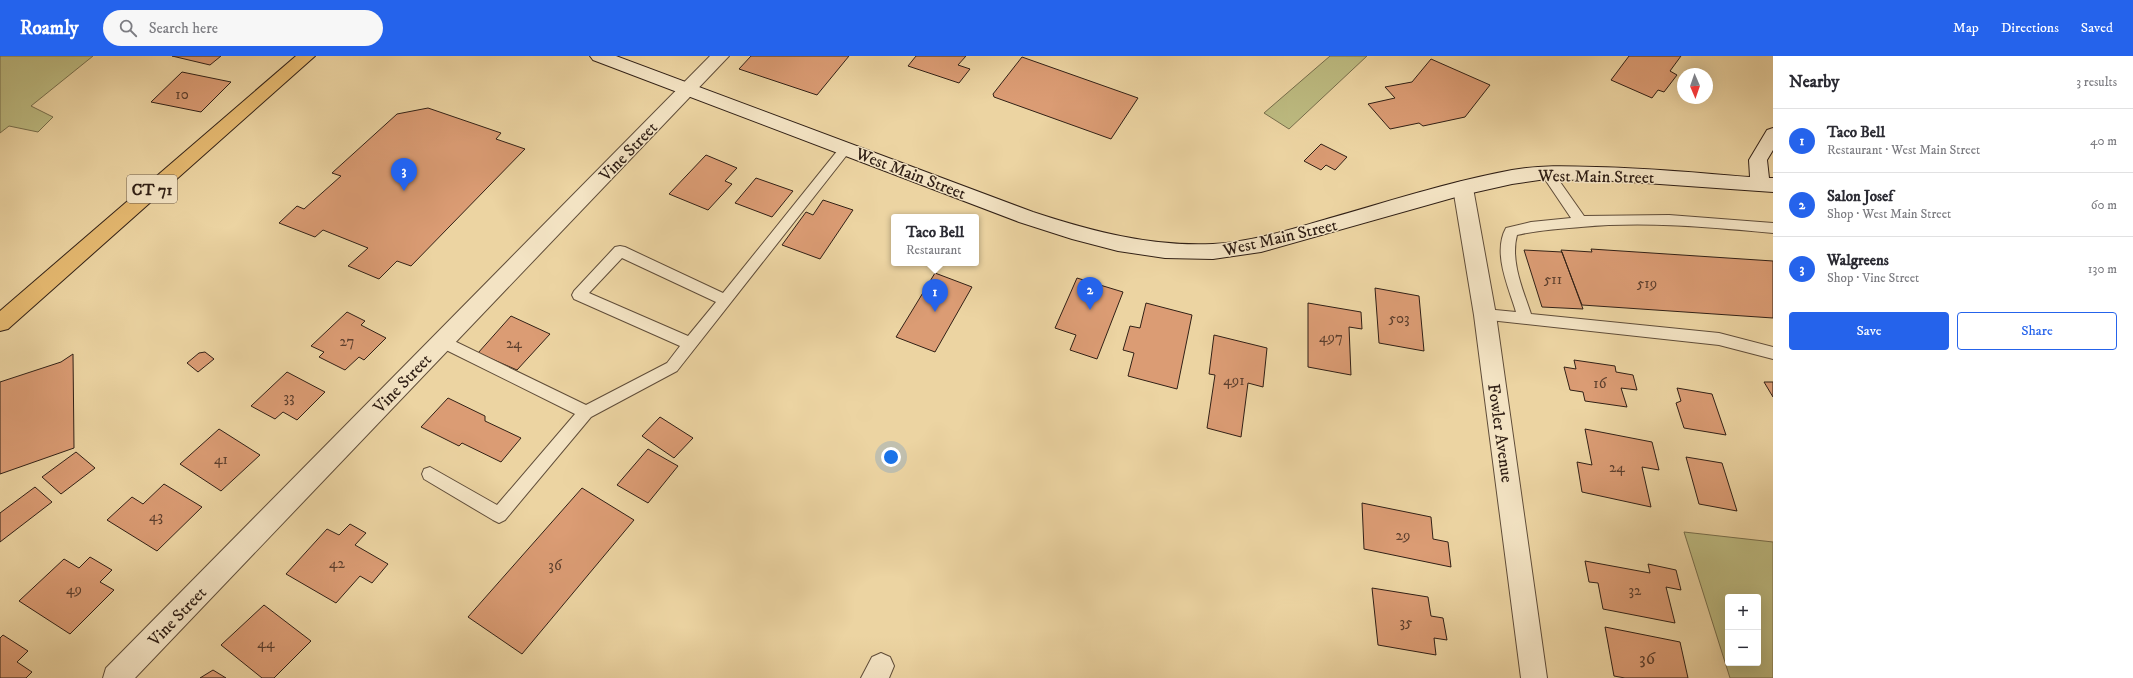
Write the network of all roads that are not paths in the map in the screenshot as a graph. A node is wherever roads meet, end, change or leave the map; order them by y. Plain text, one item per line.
1 (306, 56) edge
2 (599, 56) edge
3 (720, 56) edge
4 (689, 88) junction
5 (1773, 134) edge
6 (846, 148) junction
7 (1546, 172) junction
8 (1766, 185) edge
9 (1463, 188) junction
10 (1581, 222) junction
11 (1773, 228) edge
12 (725, 300) junction
13 (1484, 315) junction
14 (1525, 319) junction
15 (0, 323) edge
16 (443, 342) junction
17 (691, 344) junction
18 (1773, 353) edge
19 (586, 412) junction
20 (430, 474) dead end
21 (116, 678) edge
22 (1534, 678) edge

1 - 15 main road, CT 71
2 - 4 street, West Main Street
3 - 4 street, Vine Street
4 - 6 street, West Main Street
4 - 16 street, Vine Street
5 - 8 street
6 - 9 street, West Main Street
6 - 12 lane
7 - 8 street, West Main Street
7 - 9 street, West Main Street
7 - 10 lane
9 - 13 street, Fowler Avenue
10 - 11 lane
10 - 14 lane
12 - 17 lane
12 - 17 lane
13 - 14 lane
13 - 22 street, Fowler Avenue
14 - 18 lane
16 - 19 lane
16 - 21 street, Vine Street
17 - 19 lane
19 - 20 lane

